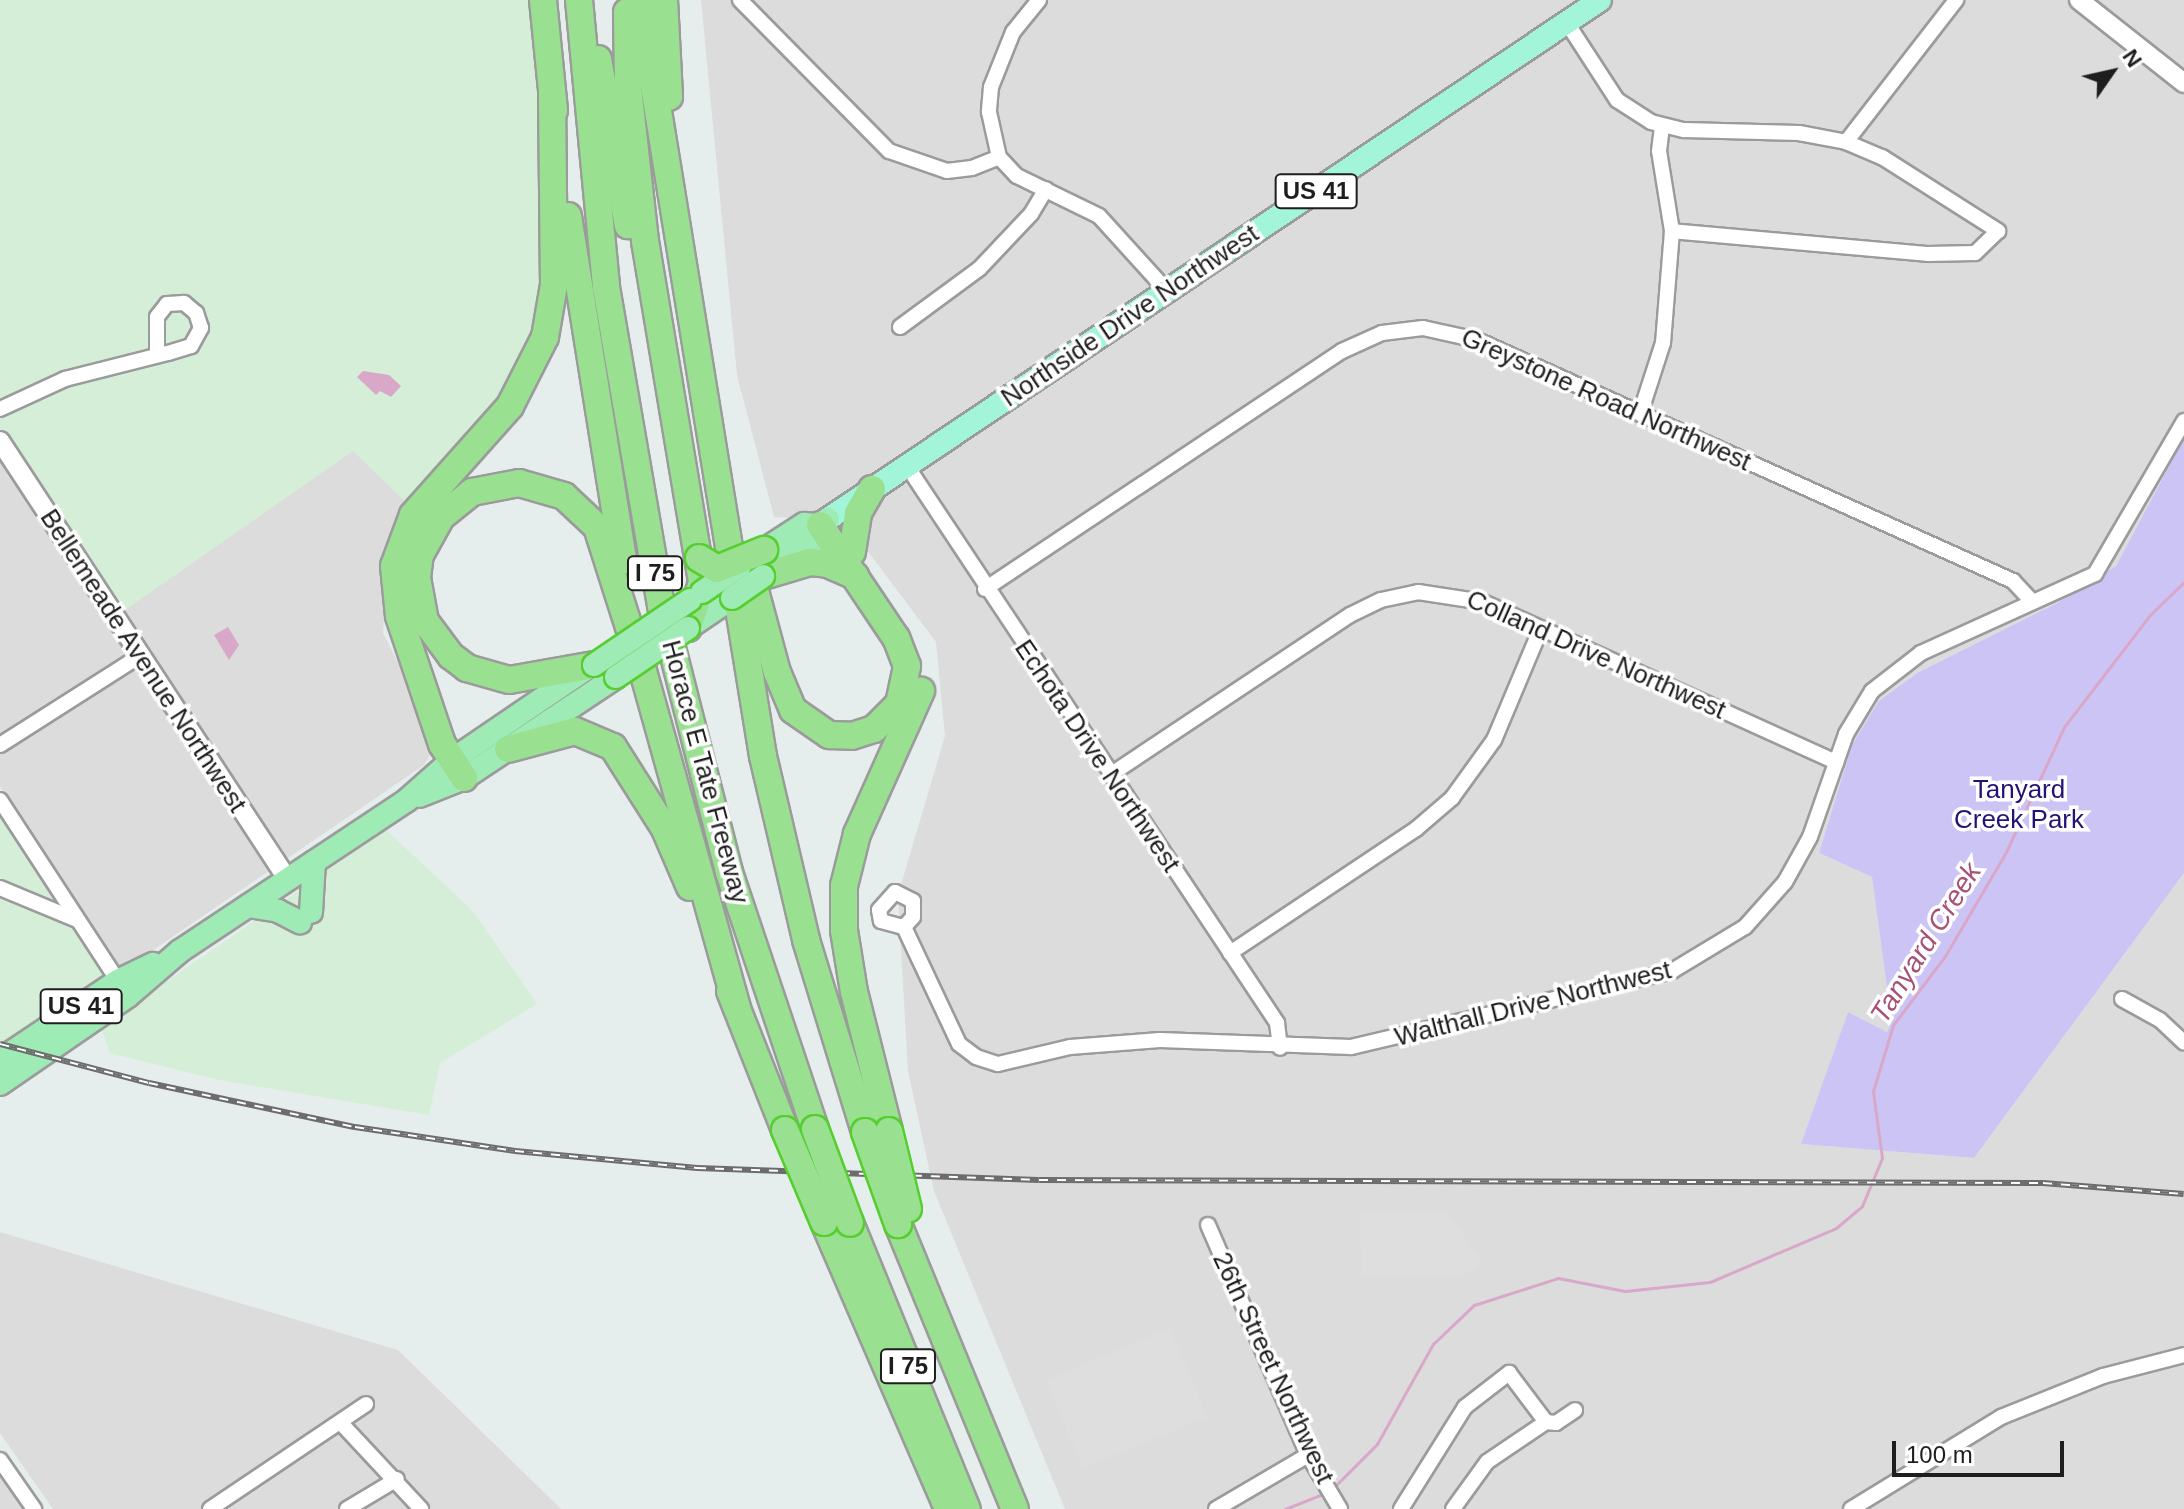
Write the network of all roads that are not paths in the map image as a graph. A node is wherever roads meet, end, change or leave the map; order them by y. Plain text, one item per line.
1 (545, 0) edge
2 (579, 0) edge
3 (588, 0) edge
4 (627, 0) edge
5 (640, 0) edge
6 (664, 0) edge
7 (740, 0) edge
8 (1039, 0) edge
9 (1600, 0) edge
10 (1956, 0) edge
11 (2079, 0) edge
12 (1567, 23) junction
13 (2184, 83) edge
14 (552, 96) junction
15 (1662, 126) junction
16 (1846, 142) junction
17 (999, 157) junction
18 (1046, 189) junction
19 (675, 229) junction
20 (1672, 231) junction
21 (637, 234) junction
22 (1167, 291) junction
23 (900, 327) dead end
24 (693, 336) junction
25 (157, 355) dead end
26 (0, 409) edge
27 (1640, 414) junction
28 (2184, 421) edge
29 (0, 441) edge
30 (907, 466) junction
31 (872, 489) junction
32 (824, 522) junction
33 (774, 560) junction
34 (854, 564) junction
35 (696, 583) junction
36 (985, 589) junction
37 (732, 598) junction
38 (2031, 600) junction
39 (688, 628) junction
40 (1541, 628) junction
41 (138, 657) junction
42 (605, 671) junction
43 (643, 671) junction
44 (0, 745) edge
45 (508, 749) junction
46 (1836, 762) junction
47 (458, 769) junction
48 (1110, 775) junction
49 (0, 800) edge
50 (314, 862) junction
51 (288, 880) junction
52 (0, 888) edge
53 (248, 906) junction
54 (80, 922) junction
55 (904, 927) dead end
56 (180, 951) junction
57 (1230, 953) junction
58 (118, 981) junction
59 (2122, 999) dead end
60 (737, 1007) junction
61 (2184, 1042) edge
62 (1280, 1048) junction
63 (0, 1060) edge
64 (0, 1084) edge
65 (877, 1132) junction
66 (1208, 1225) dead end
67 (2184, 1355) edge
68 (366, 1404) dead end
69 (1575, 1410) dead end
70 (340, 1422) junction
71 (1546, 1422) junction
72 (1308, 1455) junction
73 (0, 1460) edge
74 (397, 1479) junction
75 (1340, 1508) edge
76 (34, 1509) edge
77 (210, 1509) edge
78 (347, 1509) edge
79 (421, 1509) edge
80 (948, 1509) edge
81 (967, 1509) edge
82 (1015, 1509) edge
83 (1216, 1509) edge
84 (1401, 1509) edge
85 (1453, 1509) edge
86 (1851, 1509) edge

1 - 14 highway
2 - 81 highway, Horace E Tate Freeway / I 75, bridge
3 - 21 highway
4 - 21 highway
5 - 19 highway, I 75
6 - 19 highway
7 - 17 street
8 - 17 street
9 - 12 main road, Northside Drive Northwest / US 41
10 - 16 street
11 - 13 street
12 - 15 street
12 - 22 main road, Northside Drive Northwest / US 41
14 - 43 highway
14 - 47 highway
15 - 16 street
15 - 20 street
16 - 20 street
17 - 18 street
18 - 22 street
18 - 23 street
19 - 24 highway, I 75
20 - 27 street
21 - 35 highway
22 - 30 main road, Northside Drive Northwest / US 41
24 - 34 highway
24 - 65 highway, I 75
25 - 26 street
27 - 36 street, Greystone Road Northwest
27 - 38 street, Greystone Road Northwest
28 - 38 street, Walthall Drive Northwest
29 - 41 street, Bellemeade Avenue Northwest
30 - 31 main road, Northside Drive Northwest / US 41
30 - 36 street, Echota Drive Northwest
31 - 32 main road, Northside Drive Northwest / US 41
31 - 34 highway
32 - 33 highway, Northside Drive Northwest / US 41
32 - 34 highway
33 - 34 highway
33 - 35 highway, bridge
33 - 37 highway, Northside Drive Northwest / US 41, bridge
34 - 65 highway
35 - 37 highway
35 - 39 highway
35 - 42 highway, Northside Drive Northwest / US 41, bridge
36 - 48 street, Echota Drive Northwest
37 - 39 highway, Northside Drive Northwest / US 41
38 - 46 street, Walthall Drive Northwest
39 - 42 highway, Northside Drive Northwest / US 41, bridge
40 - 46 street, Colland Drive Northwest
40 - 48 street, Colland Drive Northwest
40 - 57 street
41 - 44 street
41 - 51 street, Bellemeade Avenue Northwest
42 - 43 highway
42 - 45 highway, Northside Drive Northwest / US 41
42 - 47 highway, Northside Drive Northwest / US 41
43 - 60 highway
45 - 47 highway, Northside Drive Northwest / US 41
45 - 60 highway
46 - 62 street, Walthall Drive Northwest
47 - 50 highway, Northside Drive Northwest / US 41
48 - 57 street, Echota Drive Northwest
49 - 54 street
50 - 51 highway, Northside Drive Northwest / US 41
50 - 53 highway
51 - 53 highway, Northside Drive Northwest / US 41
52 - 54 street
53 - 56 highway, Northside Drive Northwest / US 41
54 - 58 street
55 - 62 street, Walthall Drive Northwest
56 - 58 highway, Northside Drive Northwest / US 41
56 - 64 highway, Northside Drive Northwest / US 41
57 - 62 street, Echota Drive Northwest
58 - 63 highway, Northside Drive Northwest / US 41
59 - 61 street
60 - 80 highway, bridge
65 - 82 highway, I 75, bridge
66 - 72 street, 26th Street Northwest
67 - 86 street
68 - 70 street
69 - 71 street
70 - 74 street
70 - 77 street
71 - 84 street
71 - 85 street
72 - 75 street, 26th Street Northwest
72 - 83 street
73 - 76 street
74 - 78 street
74 - 79 street

